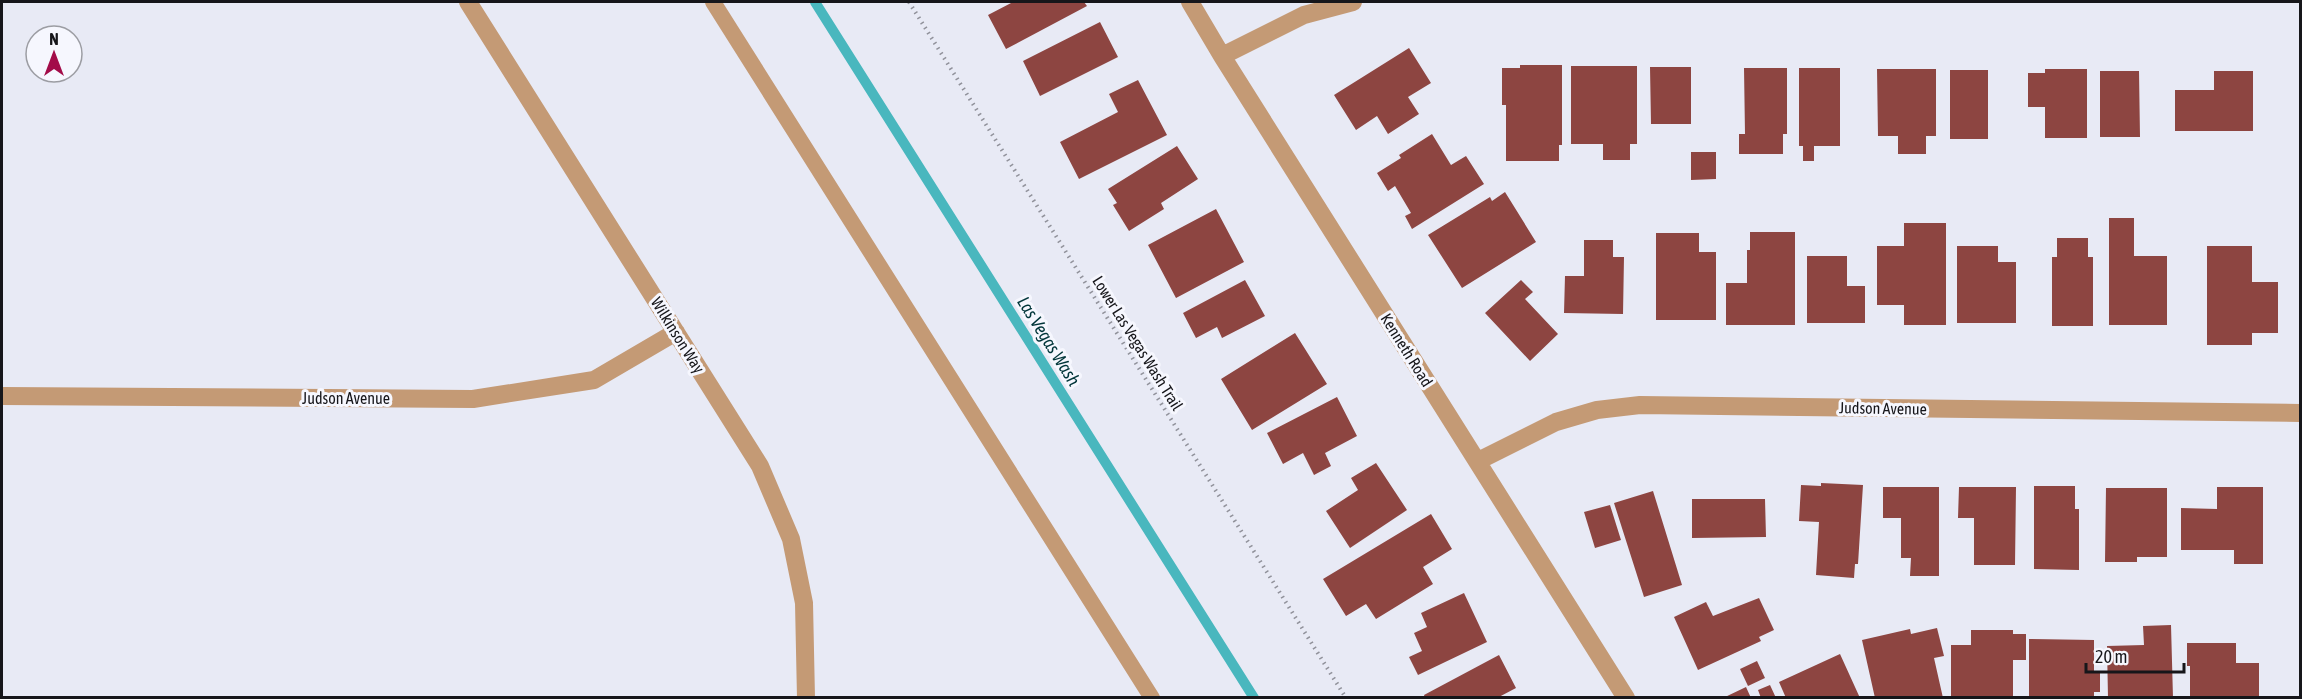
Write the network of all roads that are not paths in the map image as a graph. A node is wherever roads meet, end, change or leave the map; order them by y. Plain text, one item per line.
1 (468, 2) edge
2 (712, 2) edge
3 (1190, 2) edge
4 (1353, 2) edge
5 (1222, 56) junction
6 (676, 332) junction
7 (2, 396) edge
8 (2301, 413) edge
9 (1478, 461) junction
10 (806, 698) edge
11 (1152, 698) edge
12 (1626, 698) edge

1 - 6 street, Wilkinson Way
2 - 11 lane
3 - 5 street, Kenneth Road
4 - 5 street
5 - 9 street, Kenneth Road
6 - 7 street, Judson Avenue
6 - 10 street, Wilkinson Way
8 - 9 street, Judson Avenue
9 - 12 street, Kenneth Road

